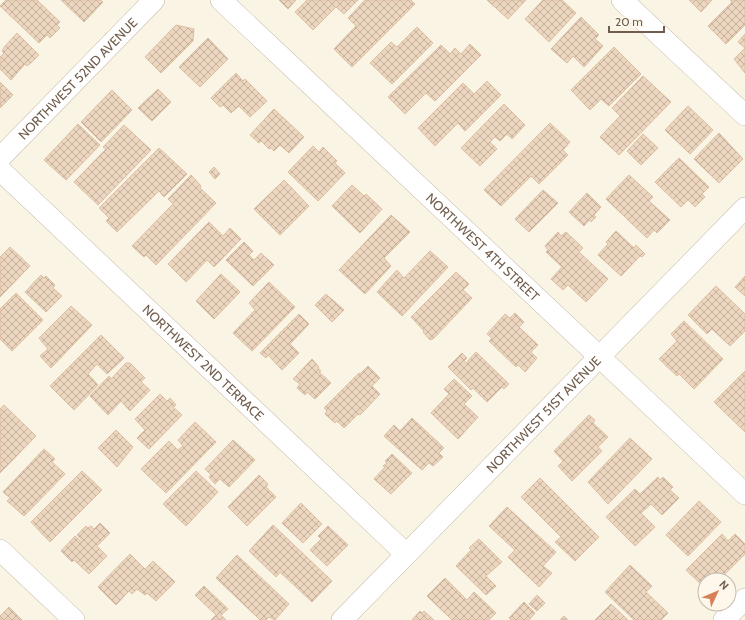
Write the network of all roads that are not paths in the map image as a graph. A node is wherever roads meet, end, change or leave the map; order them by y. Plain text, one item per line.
1 (154, 0) edge
2 (220, 0) edge
3 (622, 0) edge
4 (745, 115) edge
5 (0, 158) edge
6 (0, 170) edge
7 (745, 208) edge
8 (600, 356) junction
9 (745, 494) edge
10 (0, 550) edge
11 (406, 554) junction
12 (745, 599) edge
13 (74, 620) edge
14 (342, 620) edge
15 (724, 620) edge

1 - 5 street, NORTHWEST 52ND AVENUE
2 - 8 street, NORTHWEST 4TH STREET
3 - 4 street
6 - 11 street, NORTHWEST 2ND TERRACE
7 - 8 street, NORTHWEST 51ST AVENUE
8 - 9 street, NORTHWEST 4TH STREET
8 - 11 street, NORTHWEST 51ST AVENUE
10 - 13 street
11 - 14 street, NORTHWEST 51ST AVENUE
12 - 15 street

